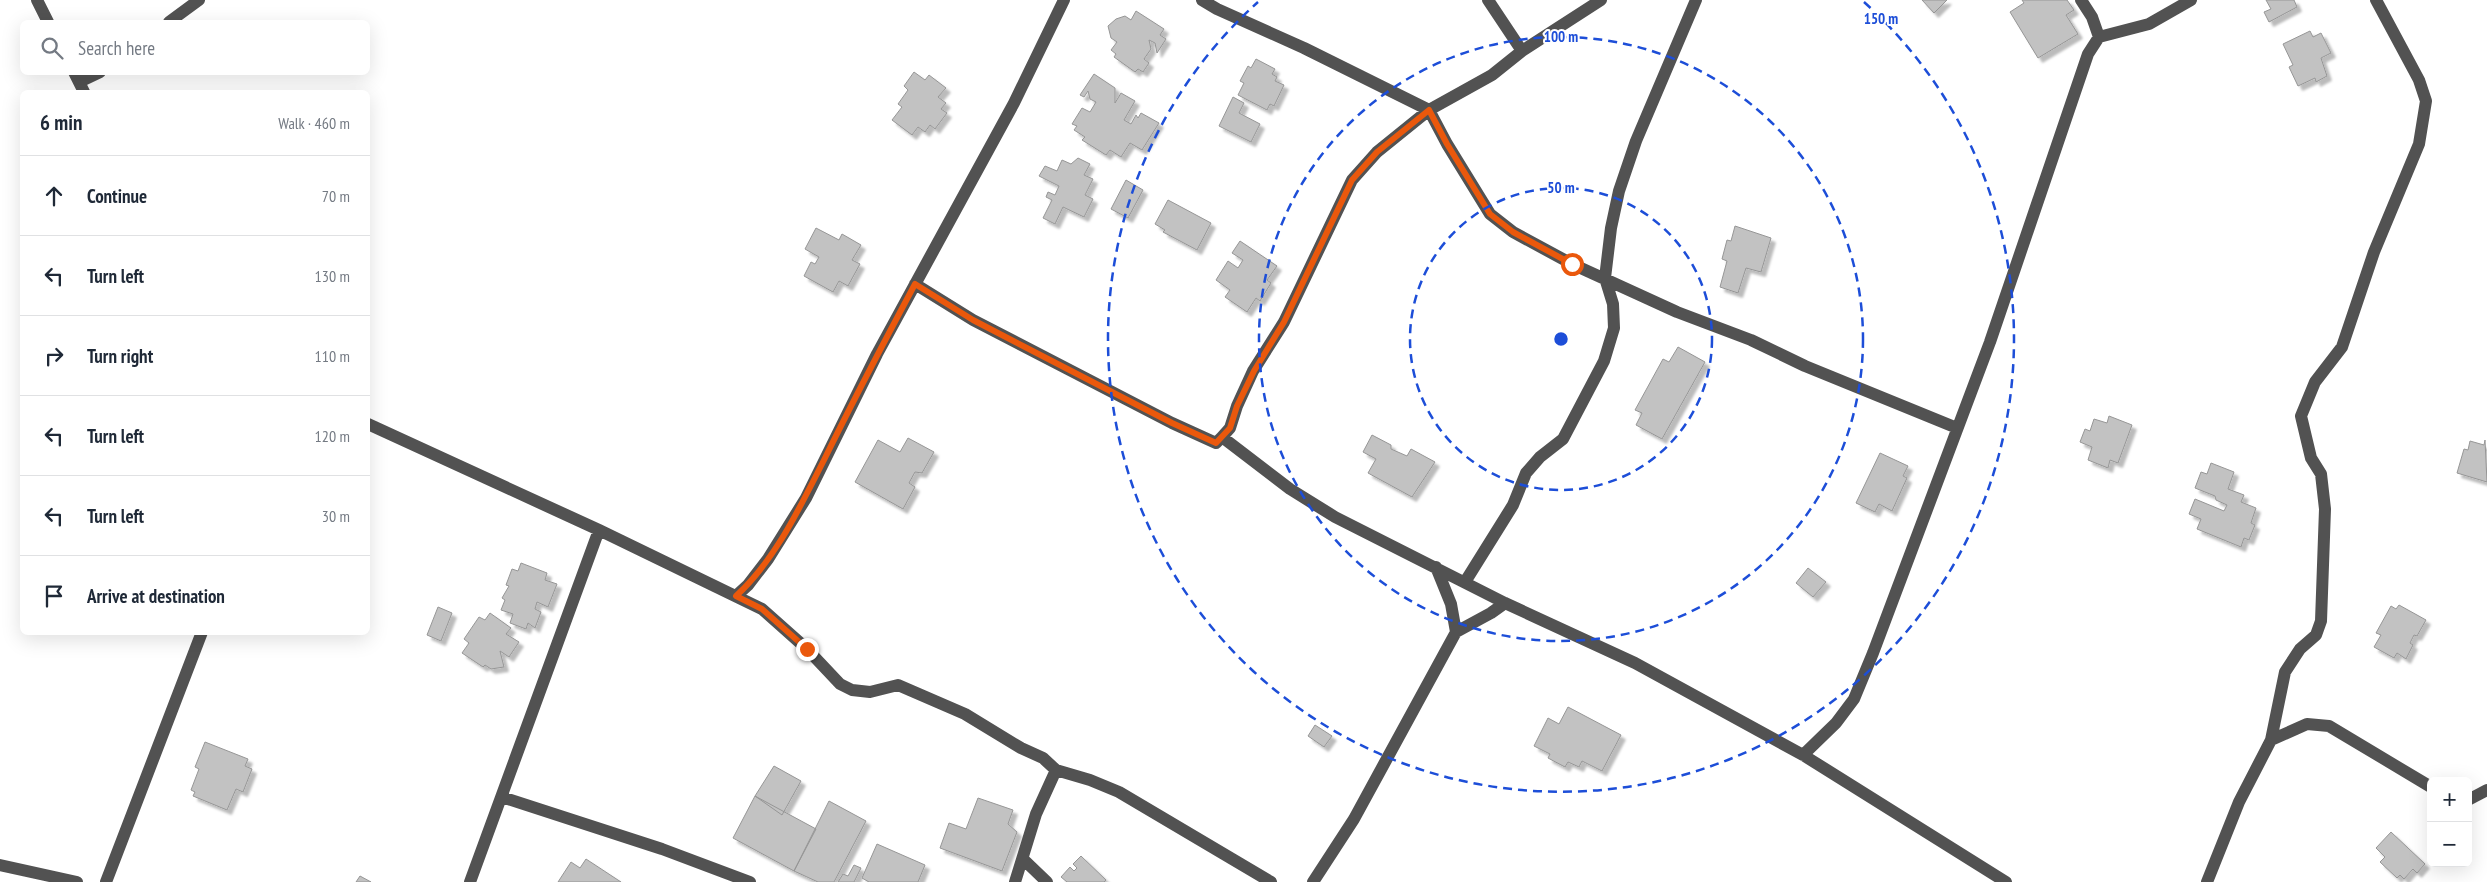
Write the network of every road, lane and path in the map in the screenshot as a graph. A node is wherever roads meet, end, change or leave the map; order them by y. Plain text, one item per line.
1 (37, 0) edge
2 (199, 0) edge
3 (1064, 0) edge
4 (1202, 0) edge
5 (1488, 0) edge
6 (1601, 0) edge
7 (1696, 0) edge
8 (2081, 0) edge
9 (2191, 0) edge
10 (2376, 0) edge
11 (47, 20) edge
12 (172, 20) edge
13 (2099, 37) junction
14 (1522, 51) junction
15 (94, 75) edge
16 (79, 82) edge
17 (1429, 110) junction
18 (1605, 278) junction
19 (915, 284) junction
20 (370, 425) edge
21 (1957, 428) junction
22 (1222, 438) junction
23 (599, 530) junction
24 (1436, 567) junction
25 (1465, 582) junction
26 (736, 596) junction
27 (1505, 603) junction
28 (1456, 632) junction
29 (201, 635) edge
30 (2271, 740) junction
31 (1804, 754) junction
32 (1056, 770) junction
33 (2427, 785) edge
34 (2486, 795) edge
35 (502, 797) junction
36 (2472, 799) edge
37 (1023, 859) junction
38 (0, 864) edge
39 (77, 882) edge
40 (106, 882) edge
41 (470, 882) edge
42 (750, 882) edge
43 (1015, 882) edge
44 (1047, 882) edge
45 (1271, 882) edge
46 (1312, 882) edge
47 (2006, 882) edge
48 (2207, 882) edge

1 - 11 street
2 - 12 street
3 - 19 street
4 - 17 street
5 - 14 street
6 - 14 street
7 - 18 street
8 - 13 street
9 - 13 street
10 - 30 street
13 - 21 street
14 - 17 street
15 - 16 street
17 - 18 street
17 - 22 street
18 - 21 street
18 - 25 street
19 - 22 street
19 - 26 street
20 - 23 street
21 - 31 street
22 - 24 street
23 - 26 street
23 - 35 street
24 - 25 street
24 - 28 street
25 - 27 street
26 - 32 street
27 - 28 street
27 - 31 street
28 - 46 street
29 - 40 street
30 - 33 street
30 - 48 street
31 - 47 street
32 - 37 street
32 - 45 street
34 - 36 street
35 - 41 street
35 - 42 street
37 - 43 street
37 - 44 street
38 - 39 street

